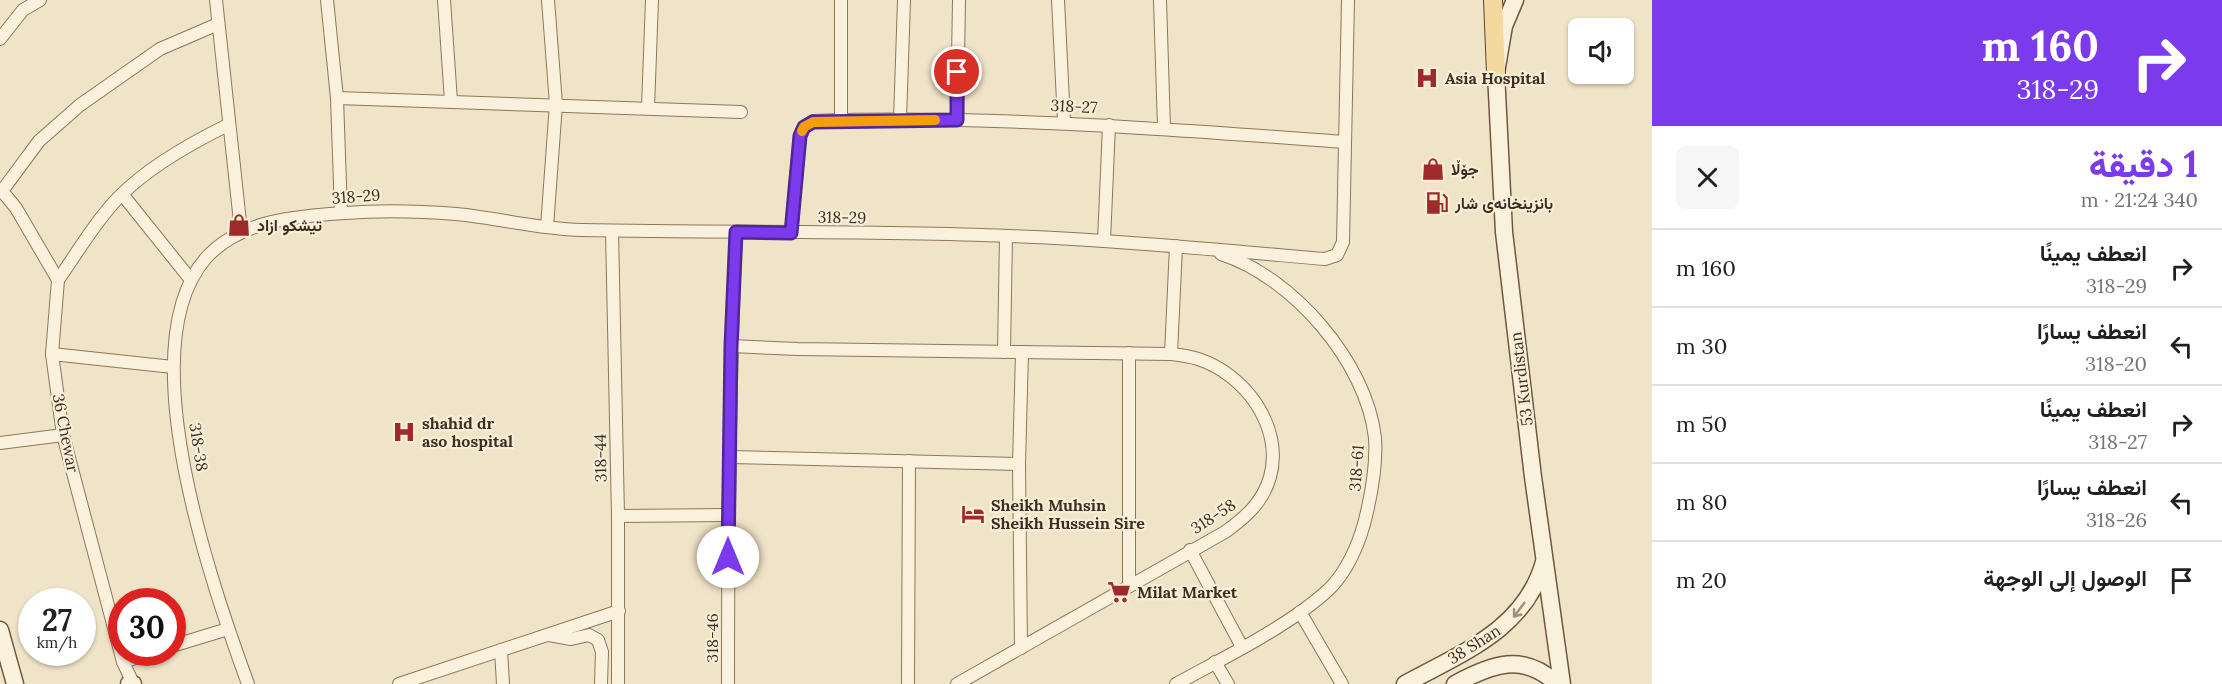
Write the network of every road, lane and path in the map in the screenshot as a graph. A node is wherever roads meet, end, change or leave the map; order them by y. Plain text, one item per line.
1 (40, 0) edge
2 (216, 0) edge
3 (327, 0) edge
4 (444, 0) edge
5 (548, 0) edge
6 (652, 0) edge
7 (841, 0) edge
8 (904, 0) edge
9 (959, 0) edge
10 (1058, 0) edge
11 (1160, 0) edge
12 (1348, 0) edge
13 (1493, 0) edge
14 (1515, 0) edge
15 (1525, 0) edge
16 (23, 5) edge
17 (218, 24) junction
18 (1, 37) edge
19 (1496, 73) junction
20 (337, 98) junction
21 (451, 101) junction
22 (556, 104) junction
23 (648, 108) junction
24 (741, 112) dead end
25 (841, 120) junction
26 (900, 120) junction
27 (957, 120) junction
28 (1064, 122) junction
29 (228, 125) junction
30 (1109, 125) junction
31 (1164, 128) junction
32 (1344, 142) junction
33 (122, 194) junction
34 (341, 213) junction
35 (547, 227) junction
36 (241, 231) junction
37 (612, 231) junction
38 (736, 232) junction
39 (791, 233) junction
40 (1006, 236) junction
41 (1104, 241) junction
42 (1176, 246) junction
43 (1194, 248) junction
44 (58, 280) junction
45 (191, 280) junction
46 (731, 346) junction
47 (1004, 352) junction
48 (1022, 352) junction
49 (1129, 353) junction
50 (52, 354) junction
51 (1171, 354) junction
52 (173, 367) junction
53 (63, 435) junction
54 (0, 443) edge
55 (730, 457) junction
56 (909, 461) junction
57 (1018, 464) junction
58 (728, 515) junction
59 (618, 516) junction
60 (1190, 550) junction
61 (1545, 558) junction
62 (1129, 586) junction
63 (108, 605) edge
64 (619, 611) junction
65 (1300, 612) junction
66 (228, 629) junction
67 (0, 630) edge
68 (548, 635) junction
69 (186, 642) edge
70 (1242, 647) junction
71 (1021, 648) junction
72 (501, 650) junction
73 (1215, 662) junction
74 (125, 666) edge
75 (15, 684) edge
76 (132, 684) edge
77 (248, 684) edge
78 (399, 684) edge
79 (503, 684) edge
80 (601, 684) edge
81 (618, 684) edge
82 (728, 684) edge
83 (908, 684) edge
84 (957, 684) edge
85 (1176, 684) edge
86 (1228, 684) edge
87 (1342, 684) edge
88 (1405, 684) edge
89 (1455, 684) edge
90 (1557, 684) edge
91 (1562, 684) edge

1 - 16 street
2 - 17 street
3 - 20 street
4 - 21 street
5 - 22 street
6 - 23 street
7 - 25 street
8 - 26 street
9 - 27 street
10 - 28 street
11 - 31 street
12 - 32 street
13 - 19 main road
14 - 19 main road, 53 Kurdistan
15 - 19 main road, 53 Kurdistan
16 - 18 street
17 - 29 street
17 - 44 street
19 - 61 main road, 53 Kurdistan
20 - 21 street
20 - 34 street
21 - 22 street
22 - 23 street
22 - 35 street
23 - 24 street
25 - 26 street, 318-27
25 - 39 street, 318-27
26 - 27 street, 318-27
27 - 28 street, 318-27
28 - 30 street, 318-27
29 - 33 street
29 - 36 street
30 - 31 street, 318-27
30 - 41 street
31 - 32 street, 318-27
32 - 43 street, 318-29
33 - 44 street
33 - 45 street
34 - 35 street, 318-29
34 - 36 street, 318-29
35 - 37 street, 318-29
36 - 45 street, 318-38
37 - 38 street, 318-29
37 - 59 street, 318-44
38 - 39 street, 318-29
38 - 46 street, 318-46
39 - 40 street, 318-29
40 - 41 street, 318-29
40 - 47 street
41 - 42 street, 318-29
42 - 43 street, 318-29
42 - 51 street
43 - 65 street, 318-61
44 - 50 street, 36 Chewar
45 - 52 street, 318-38
46 - 47 street, 318-58
46 - 55 street, 318-46
47 - 48 street, 318-58
48 - 49 street, 318-58
48 - 57 street
49 - 51 street, 318-58
49 - 62 street
50 - 52 street
50 - 53 street, 36 Chewar
51 - 60 street, 318-58
52 - 66 street, 318-38
53 - 54 street
53 - 63 street, 36 Chewar
55 - 56 street
55 - 58 street, 318-46
56 - 57 street
56 - 83 street
57 - 71 street
58 - 59 street
58 - 82 street, 318-46
59 - 64 street, 318-44
60 - 62 street, 318-58
60 - 70 street
61 -> 88 main road, 38 Shan
61 - 91 main road, 53 Kurdistan
62 - 71 street, 318-58
64 - 68 street
64 - 81 street, 318-44
65 - 70 street, 318-61
65 - 87 street
66 - 69 street
66 - 77 street, 318-38
67 - 75 main road
68 - 72 street
68 - 80 street
70 - 73 street, 318-61
71 - 84 street, 318-58
72 - 78 street
72 - 79 street
73 - 85 street, 318-61
73 - 86 street
74 - 76 street, 36 Chewar
89 - 90 main road, 38 Shan

